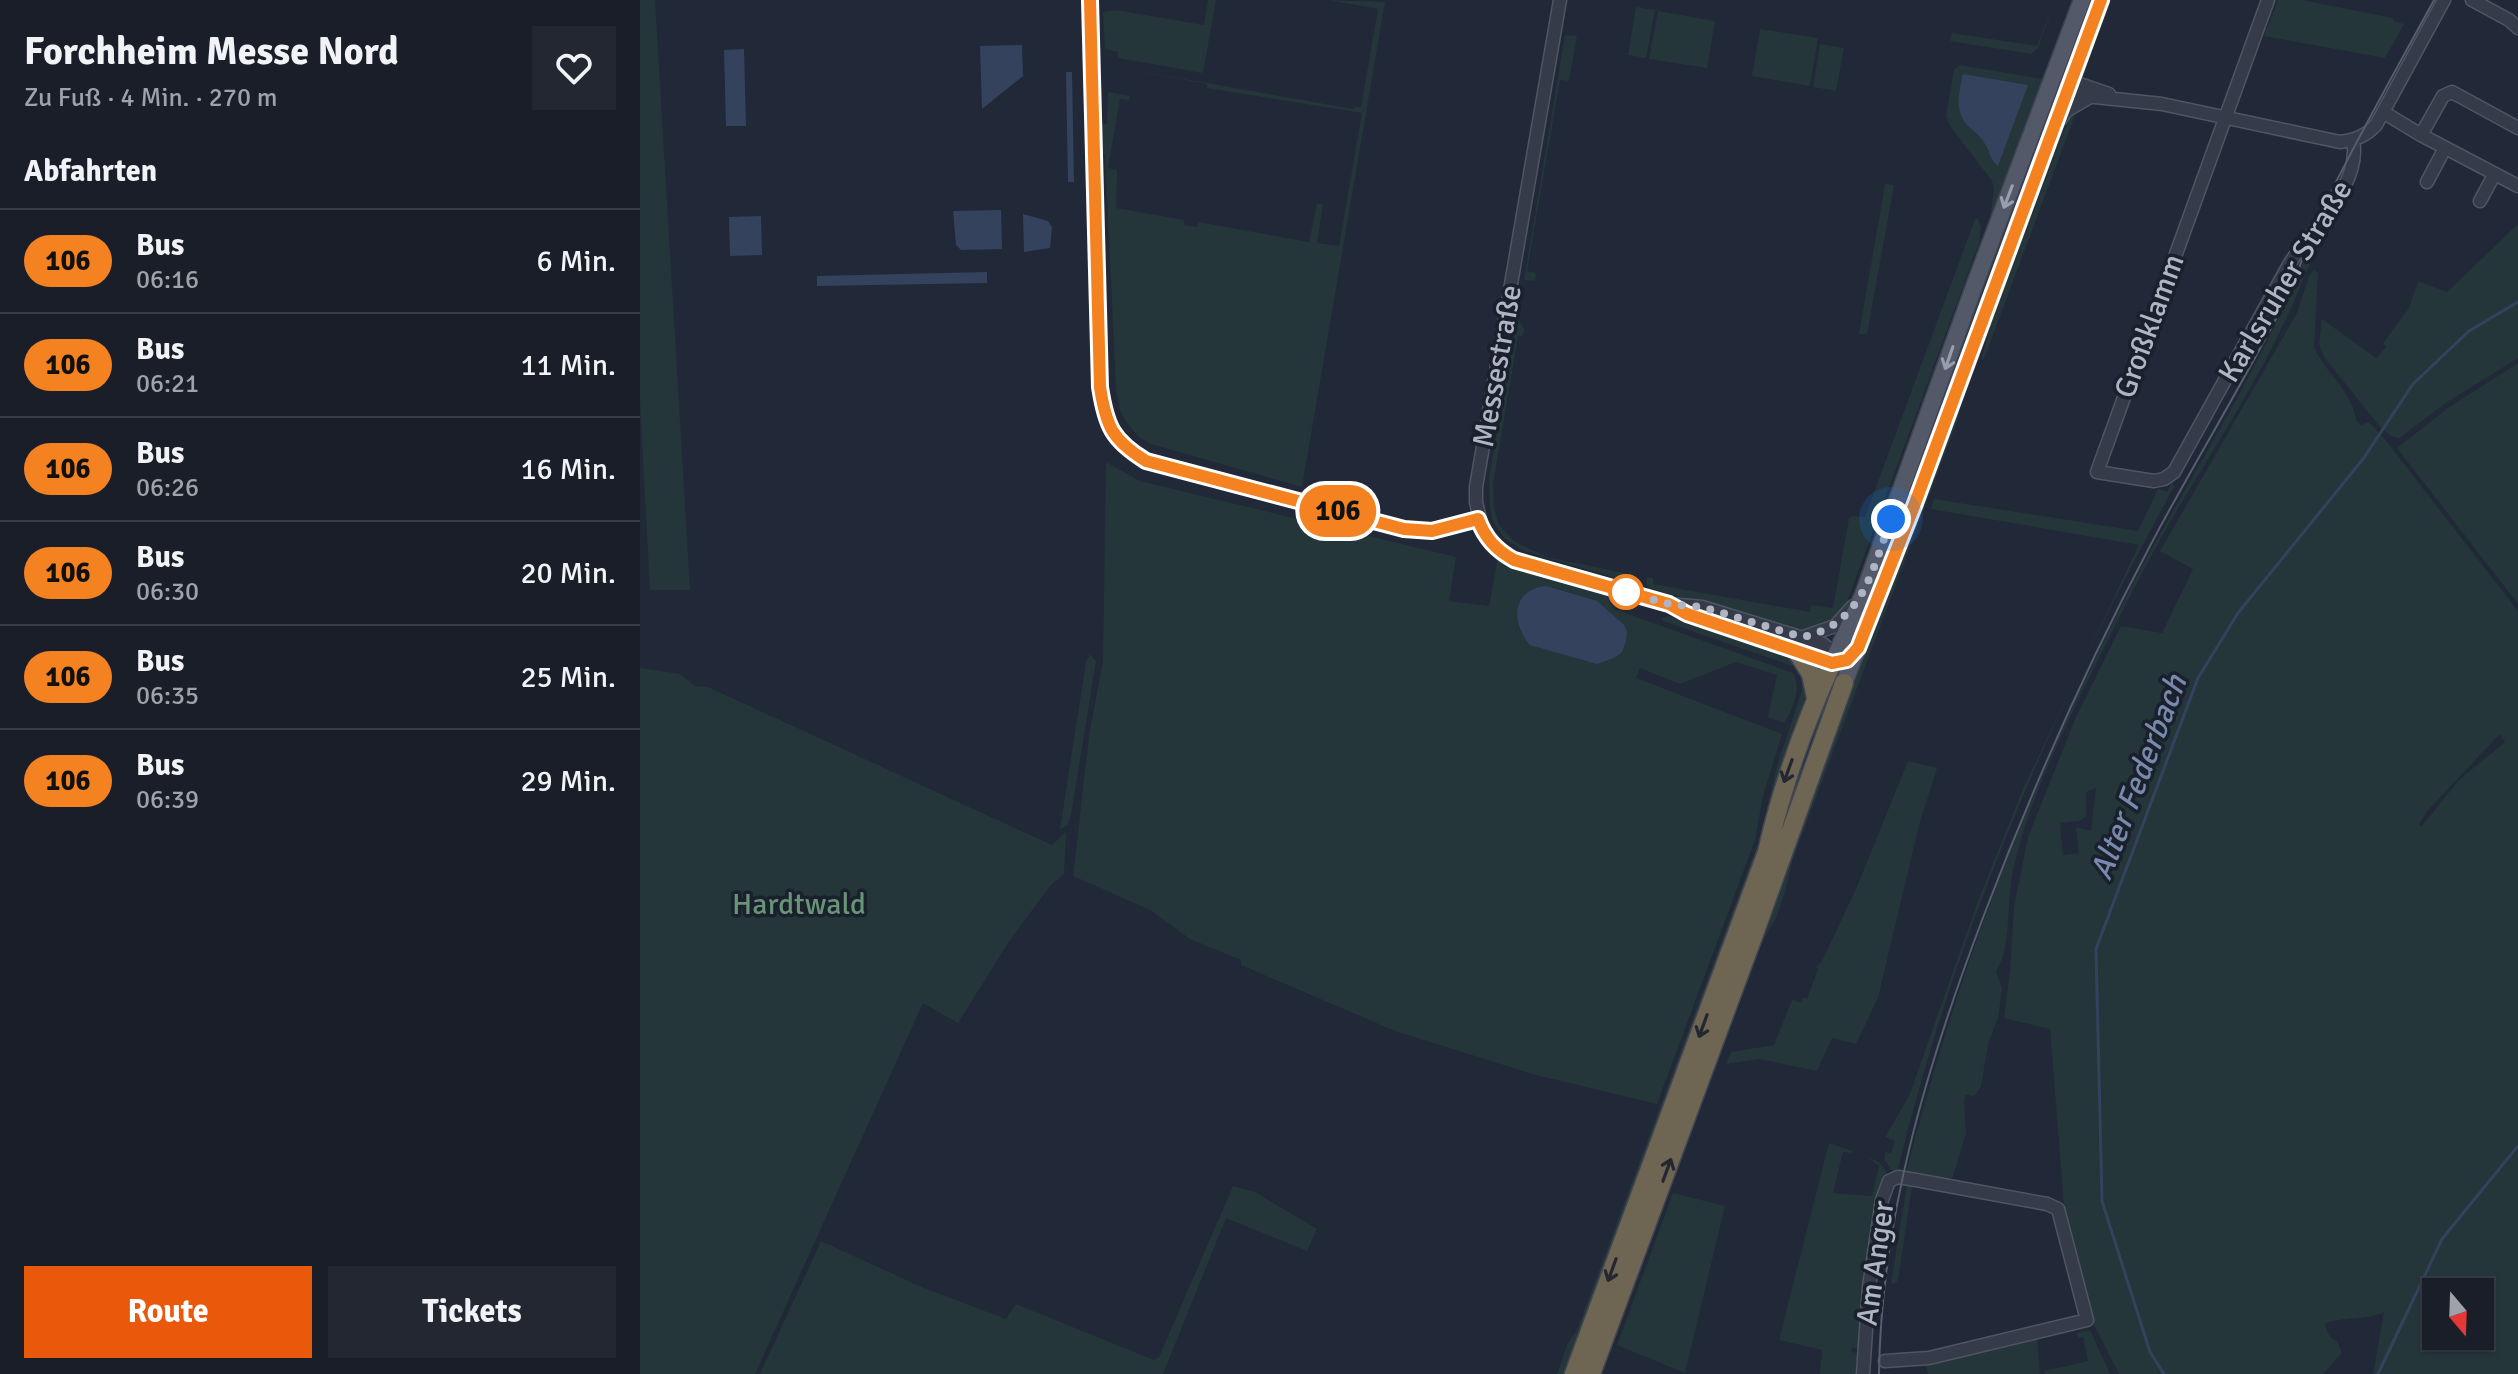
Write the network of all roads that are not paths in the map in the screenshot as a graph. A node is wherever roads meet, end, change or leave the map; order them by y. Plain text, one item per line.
1 (1090, 0) edge
2 (1560, 0) edge
3 (2082, 0) edge
4 (2101, 0) edge
5 (2268, 0) edge
6 (2444, 0) edge
7 (2472, 0) edge
8 (2518, 28) edge
9 (2064, 86) junction
10 (2090, 97) junction
11 (2120, 98) junction
12 (2383, 112) junction
13 (2224, 118) junction
14 (2518, 128) edge
15 (2053, 129) junction
16 (2421, 135) junction
17 (2353, 140) junction
18 (2445, 148) junction
19 (2494, 175) junction
20 (2427, 182) dead end
21 (2518, 186) edge
22 (2480, 201) dead end
23 (2164, 479) joint
24 (1478, 519) junction
25 (1863, 595) junction
26 (1800, 645) junction
27 (1858, 648) junction
28 (1836, 661) junction
29 (1844, 683) junction
30 (1816, 698) junction
31 (1885, 1361) dead end
32 (1574, 1374) edge
33 (1591, 1374) edge
34 (1863, 1374) edge

1 - 24 street
2 - 24 street, Messestraße
3 - 9 main road
4 - 9 main road
5 - 13 street
6 - 12 street, Karlsruher Straße
7 - 8 street
9 - 10 street
9 - 11 street
9 - 15 main road
9 -> 25 main road
10 - 11 street
10 - 15 street
11 - 13 street
12 - 16 street
12 - 17 street, Karlsruher Straße
13 - 17 street
13 - 23 street, Großklamm
14 - 16 street
15 - 27 main road
16 - 18 street
17 - 23 street, Karlsruher Straße
18 - 19 street
18 - 20 street
19 - 21 street
19 - 22 street
24 - 26 street
25 - 26 street
25 - 28 main road
26 - 28 street
26 - 30 highway
27 - 28 main road
27 - 29 main road
28 - 29 main road
28 - 30 highway
33 -> 29 highway
30 -> 32 highway
31 - 34 street, Am Anger

